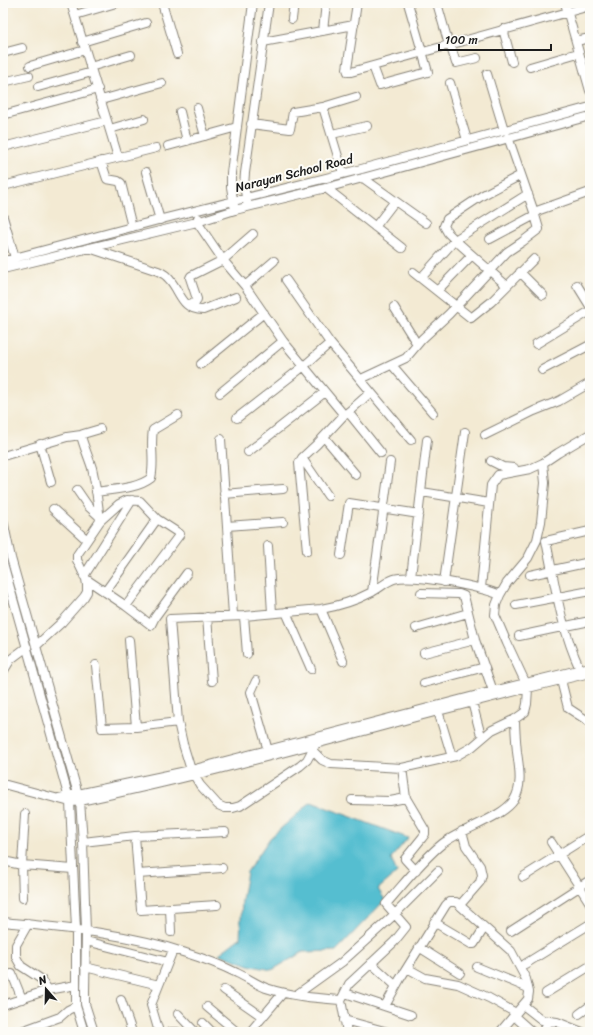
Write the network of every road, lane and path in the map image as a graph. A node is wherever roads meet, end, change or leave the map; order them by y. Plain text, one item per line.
1 (71, 3) edge
2 (116, 3) edge
3 (162, 3) edge
4 (253, 3) edge
5 (268, 3) edge
6 (294, 3) edge
7 (326, 3) edge
8 (357, 3) edge
9 (408, 3) edge
10 (437, 3) edge
11 (565, 3) edge
12 (590, 6) edge
13 (567, 11) junction
14 (75, 15) junction
15 (292, 19) dead end
16 (146, 23) dead end
17 (354, 25) junction
18 (503, 30) junction
19 (323, 31) junction
20 (590, 38) edge
21 (576, 41) junction
22 (82, 42) junction
23 (262, 42) junction
24 (449, 44) junction
25 (22, 48) dead end
26 (85, 50) junction
27 (422, 52) junction
28 (3, 53) edge
29 (578, 53) junction
30 (177, 54) dead end
31 (132, 55) dead end
32 (477, 58) dead end
33 (512, 62) dead end
34 (30, 66) dead end
35 (373, 66) junction
36 (530, 67) dead end
37 (91, 70) junction
38 (487, 74) dead end
39 (29, 76) dead end
40 (3, 82) edge
41 (162, 83) dead end
42 (450, 83) dead end
43 (38, 87) dead end
44 (98, 89) junction
45 (590, 91) edge
46 (356, 97) dead end
47 (101, 100) junction
48 (323, 107) junction
49 (590, 107) edge
50 (197, 108) dead end
51 (180, 112) dead end
52 (3, 115) edge
53 (589, 118) edge
54 (144, 119) dead end
55 (251, 124) junction
56 (108, 125) junction
57 (367, 126) dead end
58 (237, 127) junction
59 (332, 134) junction
60 (506, 134) junction
61 (205, 136) junction
62 (467, 140) junction
63 (188, 141) junction
64 (168, 146) dead end
65 (3, 147) edge
66 (156, 148) dead end
67 (118, 157) junction
68 (101, 161) junction
69 (146, 172) dead end
70 (344, 174) junction
71 (521, 175) junction
72 (363, 178) junction
73 (3, 186) edge
74 (326, 188) junction
75 (590, 192) edge
76 (528, 194) junction
77 (246, 197) junction
78 (233, 201) junction
79 (395, 201) junction
80 (249, 207) junction
81 (200, 210) junction
82 (235, 210) junction
83 (534, 213) junction
84 (3, 217) edge
85 (160, 220) junction
86 (197, 222) junction
87 (426, 223) dead end
88 (132, 227) junction
89 (375, 227) junction
90 (254, 234) dead end
91 (490, 239) dead end
92 (455, 240) junction
93 (89, 247) junction
94 (402, 248) dead end
95 (472, 255) junction
96 (15, 258) junction
97 (534, 259) dead end
98 (223, 260) junction
99 (3, 261) edge
100 (274, 261) dead end
101 (3, 270) edge
102 (490, 270) junction
103 (413, 272) dead end
104 (520, 272) junction
105 (421, 278) junction
106 (286, 280) dead end
107 (506, 285) junction
108 (577, 285) dead end
109 (245, 286) junction
110 (437, 291) junction
111 (543, 295) dead end
112 (236, 297) dead end
113 (189, 305) junction
114 (456, 306) junction
115 (590, 306) edge
116 (394, 308) dead end
117 (590, 312) edge
118 (264, 313) junction
119 (283, 341) junction
120 (330, 343) junction
121 (417, 344) junction
122 (536, 344) dead end
123 (590, 345) edge
124 (201, 364) dead end
125 (392, 365) junction
126 (304, 366) junction
127 (542, 370) dead end
128 (361, 380) junction
129 (590, 383) edge
130 (220, 392) dead end
131 (325, 392) junction
132 (371, 392) junction
133 (433, 413) dead end
134 (346, 414) junction
135 (178, 415) dead end
136 (238, 418) dead end
137 (100, 429) dead end
138 (465, 432) dead end
139 (590, 434) edge
140 (81, 435) junction
141 (485, 435) dead end
142 (324, 437) junction
143 (221, 439) dead end
144 (411, 440) dead end
145 (427, 440) dead end
146 (40, 444) junction
147 (248, 452) dead end
148 (381, 453) dead end
149 (3, 456) edge
150 (302, 458) junction
151 (491, 461) dead end
152 (390, 462) dead end
153 (543, 463) junction
154 (356, 475) dead end
155 (51, 482) dead end
156 (283, 489) dead end
157 (77, 490) dead end
158 (96, 492) junction
159 (422, 492) junction
160 (224, 494) junction
161 (328, 496) dead end
162 (456, 498) junction
163 (132, 500) junction
164 (489, 503) junction
165 (384, 508) junction
166 (53, 509) dead end
167 (419, 514) junction
168 (100, 519) junction
169 (157, 519) junction
170 (3, 520) edge
171 (283, 522) dead end
172 (227, 526) junction
173 (590, 531) edge
174 (87, 540) junction
175 (268, 546) dead end
176 (307, 551) dead end
177 (341, 555) dead end
178 (590, 562) edge
179 (3, 563) edge
180 (552, 570) junction
181 (187, 573) dead end
182 (530, 575) dead end
183 (411, 577) junction
184 (85, 578) junction
185 (444, 582) junction
186 (481, 588) junction
187 (590, 591) edge
188 (105, 592) junction
189 (372, 592) junction
190 (420, 593) dead end
191 (500, 595) junction
192 (558, 597) junction
193 (126, 606) junction
194 (516, 606) dead end
195 (321, 609) junction
196 (286, 612) junction
197 (272, 613) junction
198 (468, 613) junction
199 (233, 615) junction
200 (244, 616) junction
201 (207, 617) junction
202 (590, 621) edge
203 (565, 627) junction
204 (416, 628) dead end
205 (518, 636) dead end
206 (128, 640) dead end
207 (475, 640) junction
208 (36, 646) junction
209 (27, 647) junction
210 (424, 653) dead end
211 (247, 654) dead end
212 (344, 661) dead end
213 (96, 665) dead end
214 (485, 667) junction
215 (590, 667) edge
216 (311, 669) dead end
217 (580, 669) junction
218 (3, 672) edge
219 (590, 673) edge
220 (561, 680) junction
221 (212, 681) dead end
222 (256, 681) dead end
223 (424, 683) dead end
224 (527, 685) junction
225 (493, 691) junction
226 (472, 702) junction
227 (438, 711) junction
228 (514, 719) junction
229 (590, 721) edge
230 (178, 722) junction
231 (136, 727) junction
232 (480, 732) dead end
233 (314, 747) junction
234 (269, 753) junction
235 (452, 757) junction
236 (402, 768) junction
237 (193, 773) junction
238 (3, 784) edge
239 (79, 798) junction
240 (406, 798) junction
241 (69, 799) junction
242 (352, 800) dead end
243 (25, 814) dead end
244 (462, 831) junction
245 (225, 832) dead end
246 (590, 835) edge
247 (134, 836) junction
248 (83, 842) junction
249 (551, 842) dead end
250 (558, 854) junction
251 (3, 861) edge
252 (22, 865) junction
253 (222, 868) dead end
254 (73, 869) junction
255 (416, 871) junction
256 (438, 872) dead end
257 (138, 874) junction
258 (523, 877) dead end
259 (590, 880) edge
260 (580, 886) junction
261 (23, 898) dead end
262 (590, 903) edge
263 (217, 905) dead end
264 (460, 905) junction
265 (170, 908) junction
266 (395, 914) junction
267 (3, 922) edge
268 (434, 922) junction
269 (28, 924) junction
270 (590, 924) edge
271 (484, 928) junction
272 (76, 929) junction
273 (86, 931) junction
274 (511, 931) dead end
275 (172, 932) dead end
276 (86, 941) junction
277 (419, 947) junction
278 (173, 950) junction
279 (168, 962) junction
280 (371, 963) junction
281 (525, 964) dead end
282 (590, 966) edge
283 (85, 967) junction
284 (477, 967) dead end
285 (407, 968) junction
286 (460, 973) dead end
287 (3, 975) edge
288 (76, 985) junction
289 (159, 985) junction
290 (396, 986) junction
291 (528, 988) junction
292 (48, 990) junction
293 (224, 990) dead end
294 (283, 993) junction
295 (345, 993) junction
296 (546, 993) dead end
297 (296, 995) junction
298 (22, 999) junction
299 (121, 1000) dead end
300 (341, 1000) junction
301 (3, 1005) edge
302 (522, 1005) junction
303 (76, 1006) junction
304 (385, 1006) junction
305 (590, 1006) edge
306 (206, 1007) dead end
307 (178, 1014) dead end
308 (515, 1014) junction
309 (579, 1014) dead end
310 (411, 1015) dead end
311 (263, 1017) junction
312 (344, 1020) junction
313 (549, 1021) junction
314 (203, 1023) dead end
315 (19, 1032) edge
316 (84, 1032) edge
317 (94, 1032) edge
318 (132, 1032) edge
319 (159, 1032) edge
320 (172, 1032) edge
321 (177, 1032) edge
322 (195, 1032) edge
323 (212, 1032) edge
324 (237, 1032) edge
325 (250, 1032) edge
326 (347, 1032) edge
327 (388, 1032) edge
328 (500, 1032) edge
329 (532, 1032) edge
330 (543, 1032) edge
331 (582, 1032) edge

1 - 14 street
2 - 14 street
3 - 30 street
4 - 58 street
5 - 23 street
6 - 15 street
7 - 19 street
8 - 17 street
9 - 27 street
10 - 24 street
11 - 13 street
12 - 13 street
13 - 18 street
13 - 21 street
14 - 22 street
16 - 22 street
17 - 19 street
17 - 35 street
18 - 24 street
18 - 33 street
19 - 23 street
20 - 21 street
21 - 29 street
22 - 26 street
23 - 55 street
24 - 27 street
24 - 32 street
25 - 28 street
26 - 34 street
26 - 37 street
27 - 35 street
27 - 35 street
29 - 36 street
29 - 45 street
31 - 37 street
37 - 43 street
37 - 44 street
38 - 60 street
39 - 40 street
41 - 47 street
42 - 62 street
44 - 47 street
44 - 52 street
46 - 48 street
47 - 56 street
48 - 55 street
48 - 59 street
49 - 60 street, Narayan School Road
50 - 61 street
51 - 63 street
53 - 60 street
54 - 56 street
55 - 77 street
56 - 65 street
56 - 67 street
57 - 59 street
58 - 61 street
58 - 78 street
59 - 70 street
60 - 62 street, Narayan School Road
60 - 71 street
60 - 72 street
61 - 63 street
62 - 70 street, Narayan School Road
63 - 64 street
66 - 67 street
67 - 68 street
68 - 73 street
68 - 88 street
69 - 85 street
70 - 77 street, Narayan School Road
71 - 76 street
71 - 92 street
72 - 74 street
72 - 79 street
74 - 80 street
74 - 89 street
75 - 83 street
76 - 83 street
76 - 92 street
77 - 78 street, Narayan School Road
77 - 80 street
78 - 81 street, Narayan School Road
78 - 82 street
79 - 87 street
79 - 89 street
80 - 82 street
81 - 85 street, Narayan School Road
81 - 86 street
82 - 86 street
83 - 91 street
83 - 102 street
84 - 96 street
85 - 88 street, Narayan School Road
86 - 93 street
86 - 98 street
88 - 96 street, Narayan School Road
89 - 94 street
90 - 98 street
92 - 95 street
92 - 105 street
93 - 101 street
93 - 113 street
95 - 102 street
95 - 110 street
96 - 99 street, Narayan School Road
97 - 104 street
98 - 109 street
98 - 113 street
100 - 109 street
102 - 107 street
102 - 114 street
103 - 105 street
104 - 107 street
104 - 111 street
105 - 110 street
106 - 120 street
107 - 114 street
108 - 115 street
109 - 118 street
110 - 114 street
112 - 113 street
114 - 121 street
116 - 121 street
117 - 122 street
118 - 119 street
118 - 124 street
119 - 126 street
119 - 130 street
120 - 126 street
120 - 128 street
121 - 125 street
123 - 127 street
125 - 128 street
125 - 133 street
126 - 131 street
126 - 136 street
128 - 132 street
129 - 141 street
131 - 134 street
131 - 147 street
132 - 134 street
132 - 144 street
134 - 142 street
134 - 148 street
135 - 158 street
137 - 140 street
138 - 162 street
139 - 153 street
140 - 146 street
140 - 158 street
142 - 150 street
142 - 154 street
143 - 160 street
145 - 159 street
146 - 149 street
146 - 155 street
150 - 161 street
150 - 176 street
151 - 153 street
152 - 165 street
153 - 164 street
153 - 191 street
156 - 160 street
157 - 168 street
158 - 168 street
159 - 162 street
159 - 167 street
160 - 172 street
162 - 164 street
162 - 185 street
163 - 168 street
163 - 169 street
163 - 184 street
164 - 186 street
165 - 167 street
165 - 177 street
165 - 189 street
166 - 174 street
167 - 183 street
168 - 174 street
169 - 188 street
169 - 193 street
170 - 208 street
171 - 172 street
172 - 199 street
173 - 180 street
174 - 184 street
175 - 197 street
178 - 180 street
179 - 209 street
180 - 182 street
180 - 192 street
181 - 193 street
183 - 185 street
183 - 189 street
184 - 188 street
184 - 208 street
185 - 186 street
186 - 191 street
187 - 192 street
188 - 193 street
189 - 195 street
190 - 198 street
191 - 224 street
192 - 194 street
192 - 203 street
195 - 196 street
195 - 212 street
196 - 197 street
196 - 216 street
197 - 200 street
198 - 204 street
198 - 207 street
199 - 200 street
199 - 201 street
200 - 211 street
201 - 221 street
201 - 230 street
202 - 203 street
203 - 205 street
203 - 217 street
206 - 231 street
207 - 210 street
207 - 214 street
208 - 239 street
209 - 218 street
209 - 241 street
213 - 231 street
214 - 223 street
214 - 225 street
215 - 217 street
217 - 224 street
219 - 220 street
220 - 224 street
220 - 229 street
222 - 234 street
224 - 225 street
224 - 226 street
224 - 228 street
225 - 234 street
226 - 227 street
226 - 232 street
227 - 233 street
227 - 235 street
228 - 235 street
228 - 244 street
230 - 231 street
230 - 237 street
233 - 234 street
233 - 236 street
233 - 237 street
234 - 237 street
235 - 236 street
236 - 240 street
237 - 239 street
238 - 241 street
239 - 241 street
239 - 248 street
240 - 242 street
240 - 255 street
241 - 254 street
243 - 252 street
244 - 255 street
244 - 264 street
245 - 247 street
246 - 250 street
247 - 248 street
247 - 257 street
248 - 273 street
249 - 250 street
250 - 258 street
250 - 260 street
251 - 252 street
252 - 254 street
252 - 261 street
253 - 257 street
254 - 272 street
255 - 266 street
256 - 266 street
257 - 265 street
259 - 260 street
260 - 262 street
260 - 274 street
263 - 265 street
264 - 268 street
264 - 271 street
265 - 275 street
266 - 280 street
266 - 297 street
267 - 269 street
268 - 271 street
268 - 277 street
269 - 272 street
269 - 292 street
270 - 281 street
271 - 291 street
272 - 273 street
272 - 288 street
273 - 276 street
273 - 278 street
276 - 279 street
276 - 283 street
277 - 285 street
277 - 286 street
278 - 279 street
278 - 294 street
279 - 289 street
280 - 290 street
280 - 295 street
282 - 296 street
283 - 289 street
283 - 317 street
284 - 291 street
285 - 290 street
285 - 308 street
287 - 298 street
288 - 292 street
288 - 303 street
289 - 319 street
290 - 304 street
291 - 302 street
292 - 298 street
293 - 311 street
294 - 297 street
294 - 311 street
295 - 300 street
295 - 304 street
297 - 300 street
298 - 301 street
299 - 318 street
300 - 312 street
302 - 308 street
302 - 313 street
303 - 315 street
303 - 316 street
304 - 310 street
305 - 309 street
306 - 324 street
307 - 322 street
308 - 328 street
308 - 329 street
311 - 325 street
312 - 326 street
312 - 327 street
313 - 330 street
313 - 331 street
314 - 323 street
320 - 321 street

